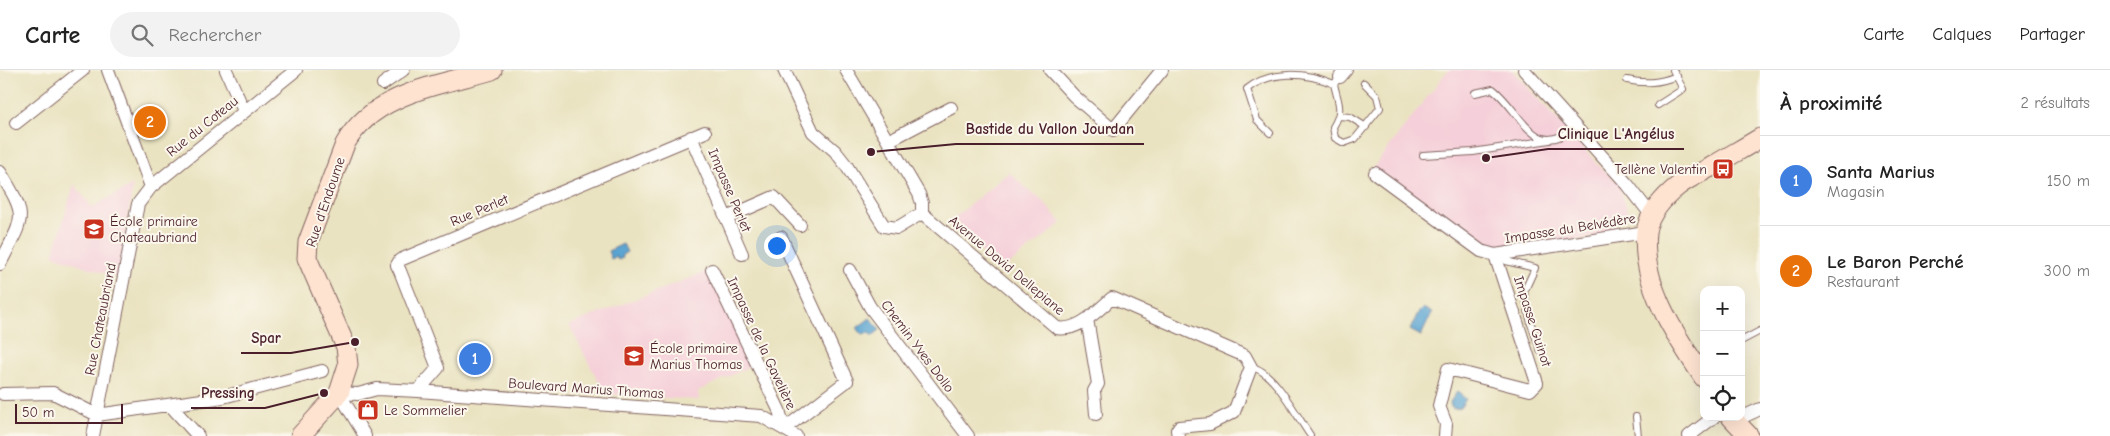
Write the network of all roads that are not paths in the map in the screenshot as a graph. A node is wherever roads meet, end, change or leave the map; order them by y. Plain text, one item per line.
1 (83, 70) edge
2 (108, 70) edge
3 (226, 70) edge
4 (296, 70) edge
5 (403, 70) edge
6 (492, 70) edge
7 (784, 70) edge
8 (846, 70) edge
9 (1050, 70) edge
10 (1162, 70) edge
11 (1524, 70) edge
12 (1675, 73) edge
13 (1340, 77) edge
14 (1627, 80) dead end
15 (1364, 83) dead end
16 (383, 84) dead end
17 (1475, 93) dead end
18 (1658, 105) dead end
19 (951, 108) dead end
20 (244, 111) junction
21 (1340, 116) junction
22 (16, 123) dead end
23 (1575, 126) junction
24 (1366, 127) junction
25 (705, 132) dead end
26 (1270, 133) dead end
27 (691, 137) junction
28 (1760, 138) edge
29 (1549, 140) junction
30 (888, 141) junction
31 (1423, 155) dead end
32 (0, 172) edge
33 (1375, 173) dead end
34 (151, 187) junction
35 (922, 213) junction
36 (726, 218) junction
37 (1649, 224) junction
38 (800, 225) dead end
39 (781, 237) dead end
40 (742, 254) dead end
41 (1499, 254) junction
42 (0, 264) edge
43 (712, 270) dead end
44 (850, 270) dead end
45 (1088, 319) junction
46 (1760, 331) edge
47 (1745, 339) edge
48 (1541, 352) dead end
49 (1251, 367) junction
50 (1700, 367) edge
51 (322, 371) dead end
52 (418, 391) junction
53 (339, 393) junction
54 (3, 394) dead end
55 (170, 405) junction
56 (1760, 409) edge
57 (1096, 414) dead end
58 (97, 415) junction
59 (1745, 415) edge
60 (1636, 417) dead end
61 (1709, 421) edge
62 (1735, 421) edge
63 (784, 429) junction
64 (1310, 435) edge
65 (93, 436) edge
66 (198, 436) edge
67 (300, 436) edge
68 (365, 436) edge
69 (796, 436) edge
70 (968, 436) edge
71 (1178, 436) edge
72 (1445, 436) edge
73 (1638, 436) edge
74 (1688, 436) edge
75 (1749, 436) edge

1 - 22 street
2 - 34 street
3 - 20 street
4 - 20 street, Rue du Coteau
5 - 16 street
6 - 53 street, Rue d'Endoume
7 - 35 street
8 - 30 street
9 - 10 street
11 - 23 street
12 - 14 lane
12 - 18 lane
13 - 21 lane
13 - 26 lane
15 - 24 lane
17 - 29 lane
19 - 30 street
20 - 34 street, Rue du Coteau
21 - 24 lane
21 - 24 lane
23 - 29 lane
23 - 37 street
25 - 27 street, Rue Perlet
27 - 36 street, Impasse Perlet
27 - 52 street, Rue Perlet
28 - 37 street
29 - 31 lane
30 - 35 street
32 - 42 street
33 - 41 street, Impasse du Belvédère
34 - 58 street, Rue Chateaubriand
35 - 45 street, Avenue David Dellepiane
36 - 38 street
36 - 40 street, Impasse Perlet
37 - 41 street, Impasse du Belvédère
37 - 50 street
39 - 63 street
41 - 48 lane
41 - 72 street, Impasse Guinot
43 - 63 street, Impasse de la Gavelière
44 - 70 street, Chemin Yves Dollo
45 - 49 street, Avenue David Dellepiane
45 - 57 street
46 - 47 lane
49 - 64 lane
49 - 71 street
51 - 55 street
52 - 53 street, Boulevard Marius Thomas
52 - 63 street, Boulevard Marius Thomas
53 - 67 street, Rue d'Endoume
53 - 68 street
54 - 58 street
55 - 58 street
55 - 66 street
56 - 59 street
58 - 65 street, Rue Chateaubriand
60 - 73 lane
61 - 74 street
62 - 75 street
63 - 69 street, Boulevard Marius Thomas

